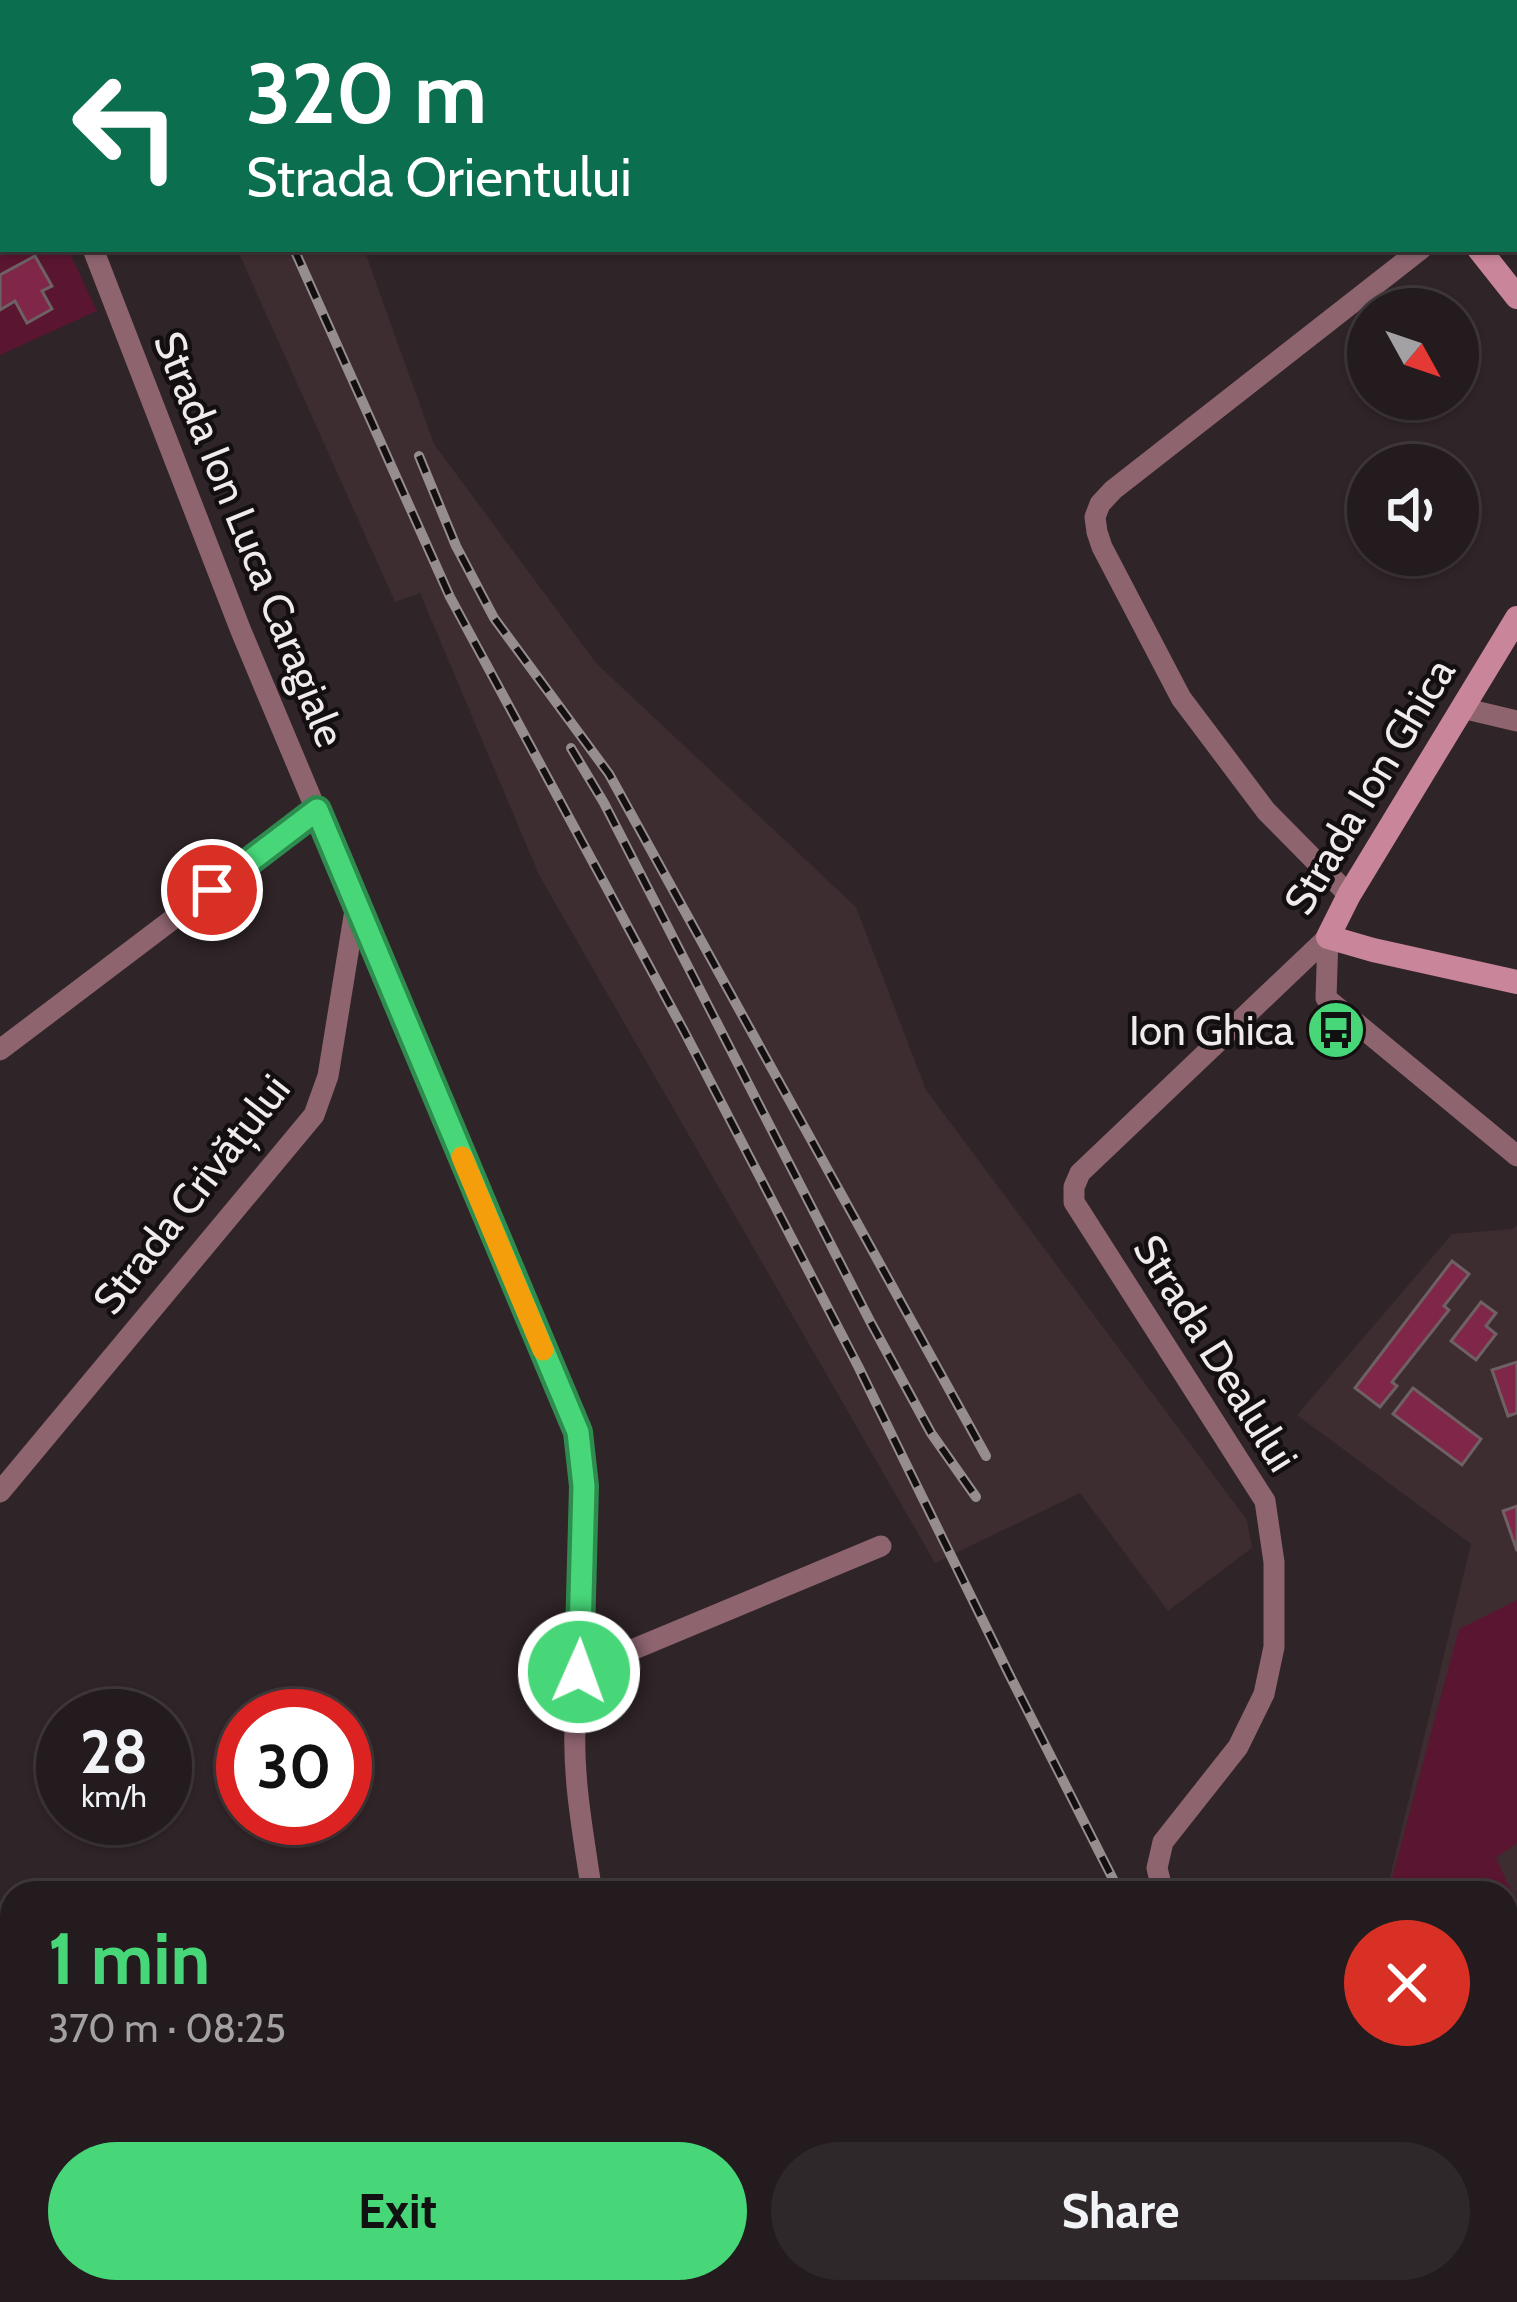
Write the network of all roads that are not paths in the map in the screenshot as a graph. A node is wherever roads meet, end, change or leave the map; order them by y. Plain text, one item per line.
1 (94, 252) edge
2 (1417, 252) edge
3 (1481, 252) edge
4 (1517, 298) edge
5 (1517, 618) edge
6 (1462, 708) junction
7 (1517, 722) edge
8 (317, 810) junction
9 (1349, 895) junction
10 (356, 904) junction
11 (1328, 937) junction
12 (1517, 982) edge
13 (0, 1050) edge
14 (1517, 1156) edge
15 (1074, 1187) joint
16 (0, 1492) edge
17 (881, 1546) dead end
18 (579, 1672) junction
19 (590, 1881) edge
20 (1160, 1881) edge

1 - 8 street, Strada Ion Luca Caragiale
2 - 9 street
3 - 4 street
5 - 6 street, Strada Ion Ghica
6 - 7 street
6 - 9 street, Strada Ion Ghica
8 - 10 street, Strada Ion Luca Caragiale
8 - 13 street
9 - 11 street, Strada Ion Ghica
10 - 16 street, Strada Crivățului
10 - 18 street, Strada Ion Luca Caragiale
11 - 12 street
11 - 14 street
11 - 15 street, Strada Ion Ghica
15 - 20 street, Strada Dealului
17 - 18 street
18 - 19 street, Strada Ion Luca Caragiale

